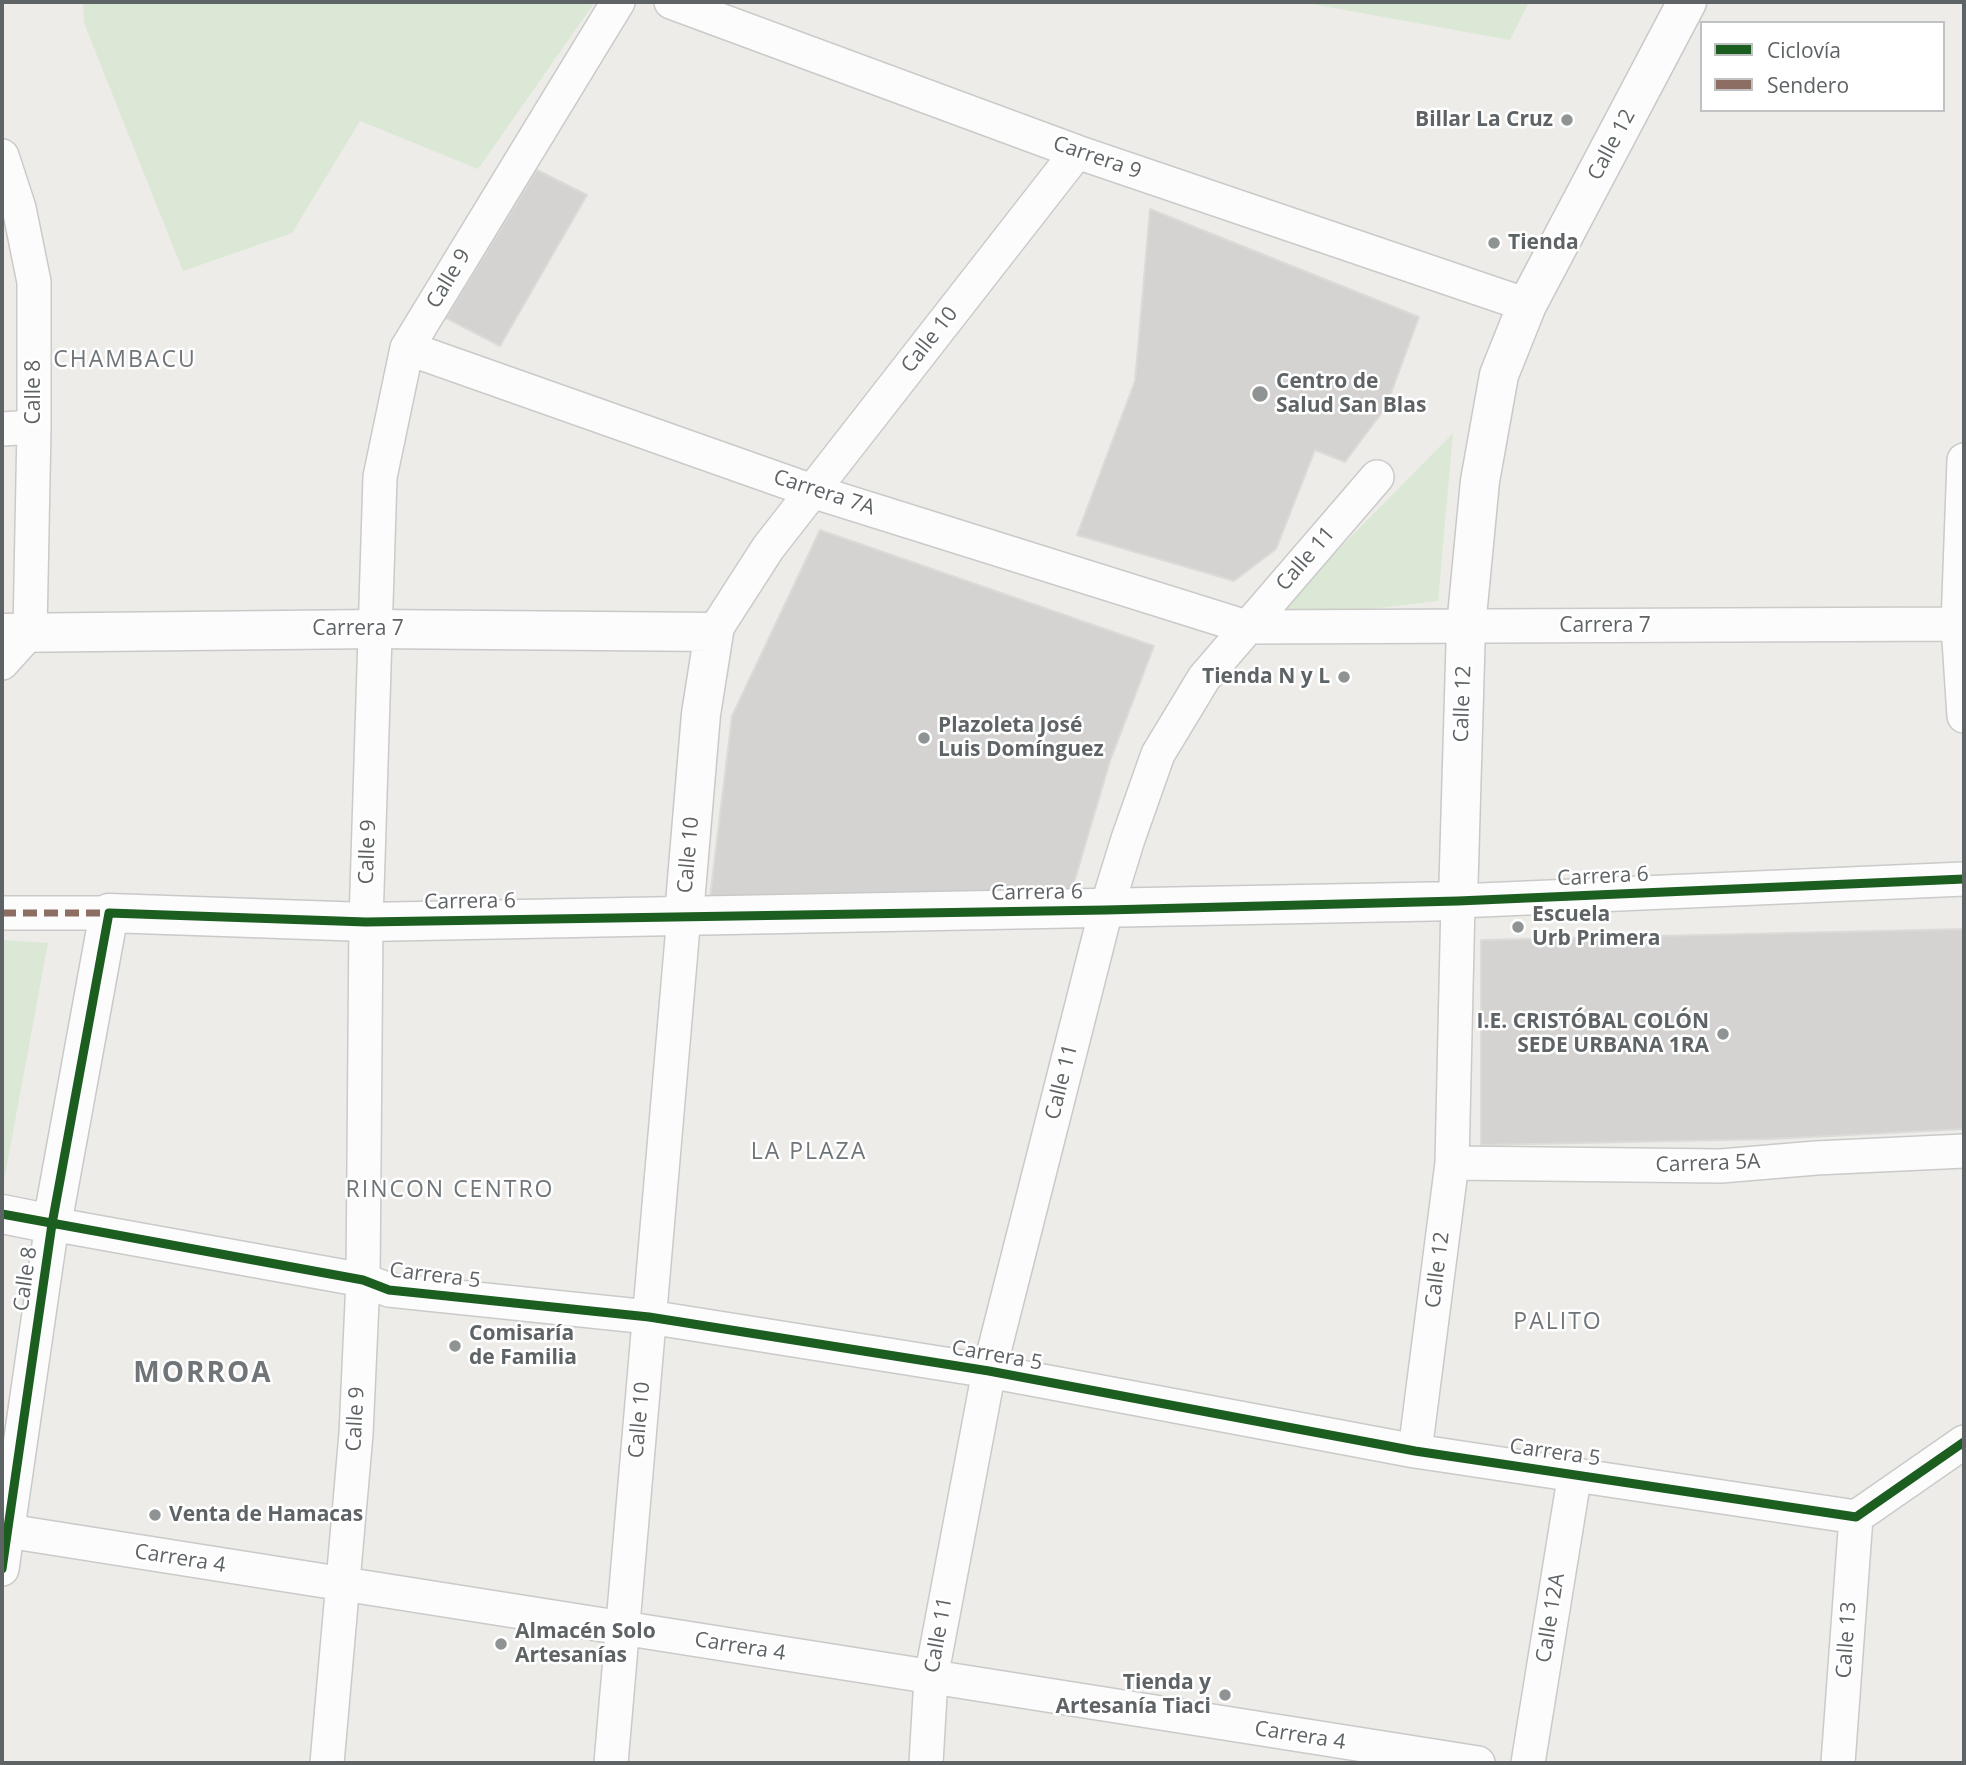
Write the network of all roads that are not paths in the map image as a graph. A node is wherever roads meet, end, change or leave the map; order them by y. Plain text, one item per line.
1 (618, 2) edge
2 (671, 2) edge
3 (1687, 2) edge
4 (1077, 152) junction
5 (2, 156) edge
6 (1527, 305) junction
7 (407, 348) junction
8 (34, 427) junction
9 (2, 429) edge
10 (1964, 460) edge
11 (1377, 477) dead end
12 (812, 491) junction
13 (1961, 625) edge
14 (1466, 626) junction
15 (1246, 627) junction
16 (374, 628) junction
17 (16, 632) edge
18 (714, 632) junction
19 (2, 663) edge
20 (1964, 716) edge
21 (1964, 879) edge
22 (1458, 901) junction
23 (1106, 910) junction
24 (2, 913) edge
25 (109, 913) junction
26 (684, 915) junction
27 (366, 922) junction
28 (1964, 1151) edge
29 (1452, 1163) junction
30 (2, 1214) edge
31 (52, 1224) junction
32 (363, 1280) junction
33 (649, 1317) junction
34 (989, 1371) junction
35 (1964, 1442) edge
36 (1415, 1451) junction
37 (1575, 1473) junction
38 (1856, 1517) junction
39 (4, 1530) edge
40 (2, 1569) edge
41 (344, 1586) junction
42 (622, 1628) junction
43 (931, 1678) junction
44 (327, 1763) edge
45 (611, 1763) edge
46 (926, 1763) edge
47 (1478, 1763) edge
48 (1528, 1763) edge
49 (1838, 1763) edge

1 - 7 street, Calle 9
2 - 4 street, Carrera 9
3 - 6 street, Calle 12
4 - 6 street, Carrera 9
4 - 12 street, Calle 10
5 - 8 street, Calle 8
6 - 14 street, Calle 12
7 - 12 street, Carrera 7A
7 - 16 street, Calle 9
8 - 9 street
8 - 17 street, Calle 8
10 - 13 street
11 - 15 street, Calle 11
12 - 15 street, Carrera 7A
12 - 18 street, Calle 10
13 - 14 street, Carrera 7
13 - 20 street
14 - 15 street, Carrera 7
14 - 22 street, Calle 12
15 - 23 street, Calle 11
16 - 17 street, Carrera 7
16 - 18 street, Carrera 7
16 - 27 street, Calle 9
17 - 19 street
18 - 26 street, Calle 10
21 - 22 street, Carrera 6
22 - 23 street, Carrera 6
22 - 29 street, Calle 12
23 - 26 street, Carrera 6
23 - 34 street, Calle 11
24 - 25 street
25 - 27 street, Carrera 6
25 - 31 street, Calle 8
26 - 27 street, Carrera 6
26 - 33 street, Calle 10
27 - 32 street, Calle 9
28 - 29 street, Carrera 5A
29 - 36 street, Calle 12
30 - 31 street, Carrera 5
31 - 32 street, Carrera 5
31 - 39 street, Calle 8
32 - 33 street, Carrera 5
32 - 41 street, Calle 9
33 - 34 street, Carrera 5
33 - 42 street, Calle 10
34 - 36 street, Carrera 5
34 - 43 street, Calle 11
35 - 38 street
36 - 37 street, Carrera 5
37 - 38 street, Carrera 5
37 - 48 street, Calle 12A
38 - 49 street, Calle 13
39 - 40 street, Calle 8
39 - 41 street, Carrera 4
41 - 42 street, Carrera 4
41 - 44 street, Calle 9
42 - 43 street, Carrera 4
42 - 45 street, Calle 10
43 - 46 street, Calle 11
43 - 47 street, Carrera 4

